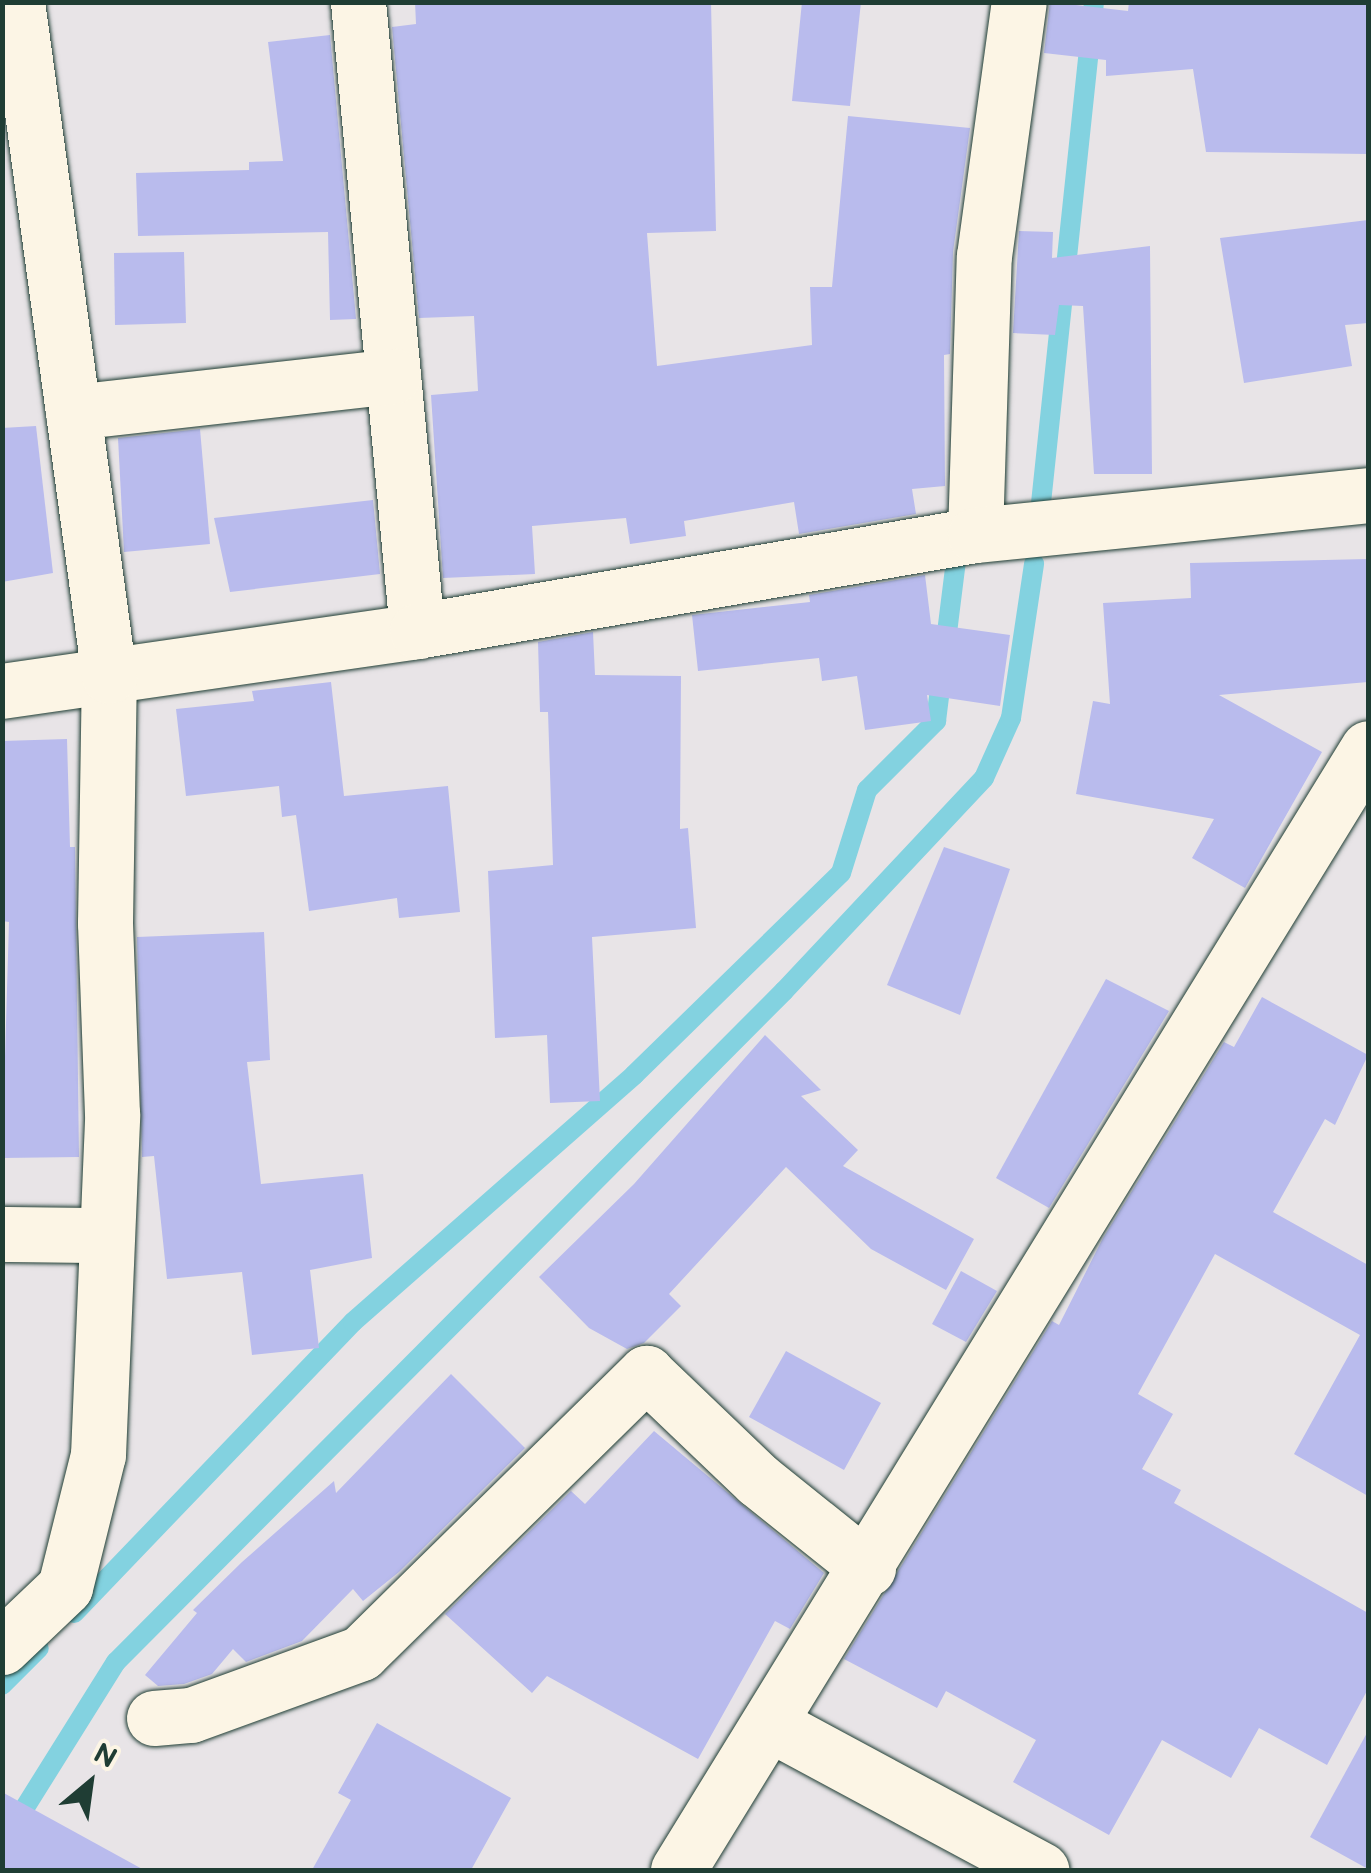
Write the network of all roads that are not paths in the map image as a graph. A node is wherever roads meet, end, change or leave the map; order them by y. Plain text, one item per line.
1 (17, 2) edge
2 (358, 2) edge
3 (1019, 2) edge
4 (394, 376) junction
5 (73, 412) junction
6 (1368, 495) edge
7 (975, 535) junction
8 (417, 630) junction
9 (109, 676) junction
10 (2, 692) edge
11 (1368, 748) edge
12 (1349, 818) edge
13 (2, 1234) edge
14 (106, 1234) junction
15 (868, 1568) junction
16 (2, 1647) edge
17 (154, 1718) dead end
18 (772, 1725) junction
19 (678, 1870) edge
20 (1041, 1870) edge

1 - 5 street
2 - 4 street
3 - 7 street
4 - 5 street
4 - 8 street
5 - 9 street
6 - 7 street
7 - 8 street
8 - 9 street
9 - 10 street
9 - 14 street
11 - 12 street
12 - 15 street
13 - 14 street
14 - 16 street
15 - 17 street
15 - 18 street
18 - 19 street
18 - 20 street

